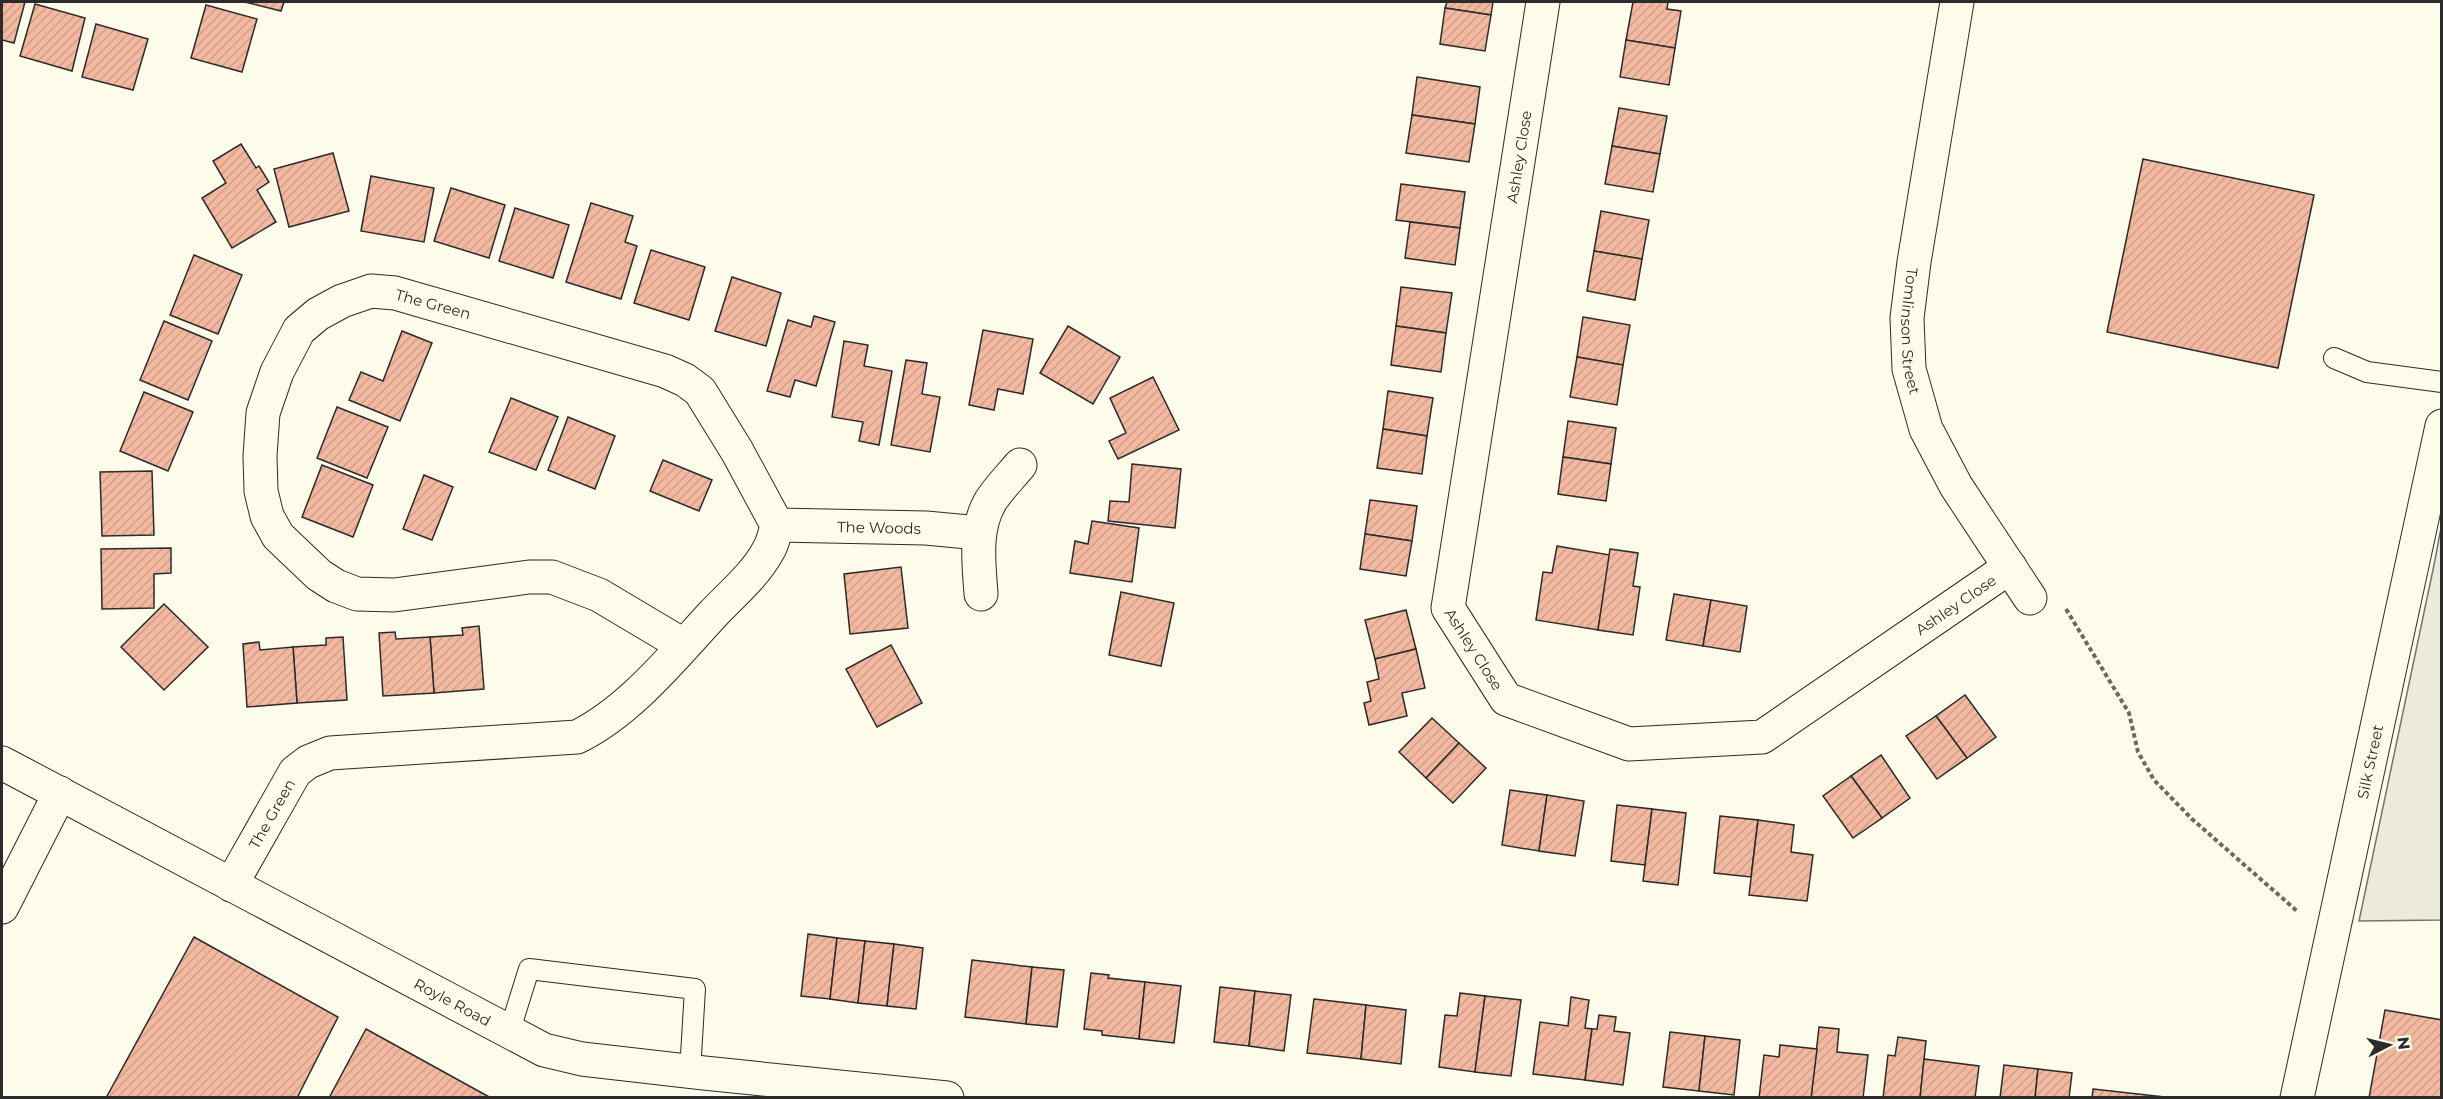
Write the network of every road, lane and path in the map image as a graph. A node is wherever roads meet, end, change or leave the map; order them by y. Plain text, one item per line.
1 (1543, 2) edge
2 (1956, 2) edge
3 (2334, 358) dead end
4 (2442, 382) edge
5 (2442, 426) edge
6 (1020, 465) dead end
7 (777, 525) junction
8 (979, 532) junction
9 (2010, 567) junction
10 (981, 594) dead end
11 (2030, 597) joint
12 (684, 645) junction
13 (2, 763) edge
14 (60, 793) junction
15 (231, 885) junction
16 (2, 907) edge
17 (2336, 919) junction
18 (509, 1033) junction
19 (690, 1072) junction
20 (800, 1090) edge
21 (947, 1098) edge
22 (2297, 1098) edge

1 - 9 street, Ashley Close
2 - 9 street, Tomlinson Street
3 - 4 lane
5 - 17 street, Silk Street
6 - 8 street
7 - 8 street, The Woods
7 - 12 street, The Green
7 - 12 street, The Green
8 - 10 street
9 - 11 street, Tomlinson Street
11 - 17 path
12 - 15 street, The Green
13 - 14 street, Royle Road
14 - 15 street, Royle Road
14 - 16 street
15 - 18 street, Royle Road
17 - 22 street, Silk Street
18 - 19 street, Royle Road
18 - 19 lane
19 - 20 street, Royle Road
20 - 21 street, Royle Road

